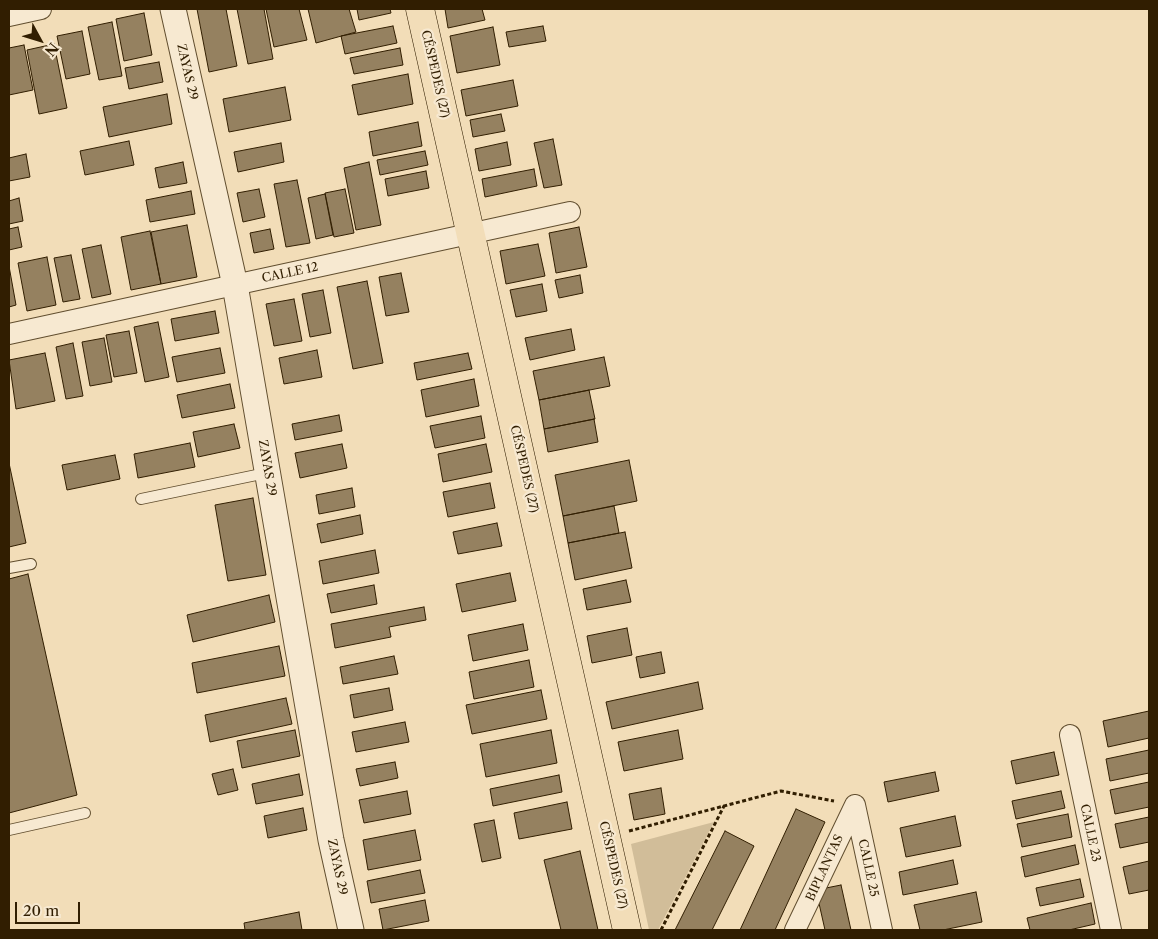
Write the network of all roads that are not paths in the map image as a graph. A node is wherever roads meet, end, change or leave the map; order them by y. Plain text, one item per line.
1 (41, 9) edge
2 (173, 9) edge
3 (420, 9) edge
4 (9, 16) edge
5 (570, 212) dead end
6 (471, 234) junction
7 (235, 285) junction
8 (9, 334) edge
9 (268, 472) junction
10 (141, 499) dead end
11 (31, 564) dead end
12 (9, 568) edge
13 (1070, 735) dead end
14 (855, 805) joint
15 (85, 813) dead end
16 (9, 830) edge
17 (351, 930) edge
18 (627, 930) edge
19 (795, 930) edge
20 (882, 930) edge
21 (1111, 930) edge

1 - 4 street
2 - 7 street, ZAYAS 29
3 - 6 main road, CÉSPEDES (27)
5 - 6 street, CALLE 12
6 - 7 street, CALLE 12
6 - 18 main road, CÉSPEDES (27)
7 - 8 street, CALLE 12
7 - 9 street, ZAYAS 29
9 - 10 lane
9 - 17 street, ZAYAS 29
11 - 12 lane
13 - 21 street, CALLE 23
14 - 19 street, BIPLANTAS
14 - 20 street, CALLE 25
15 - 16 lane

